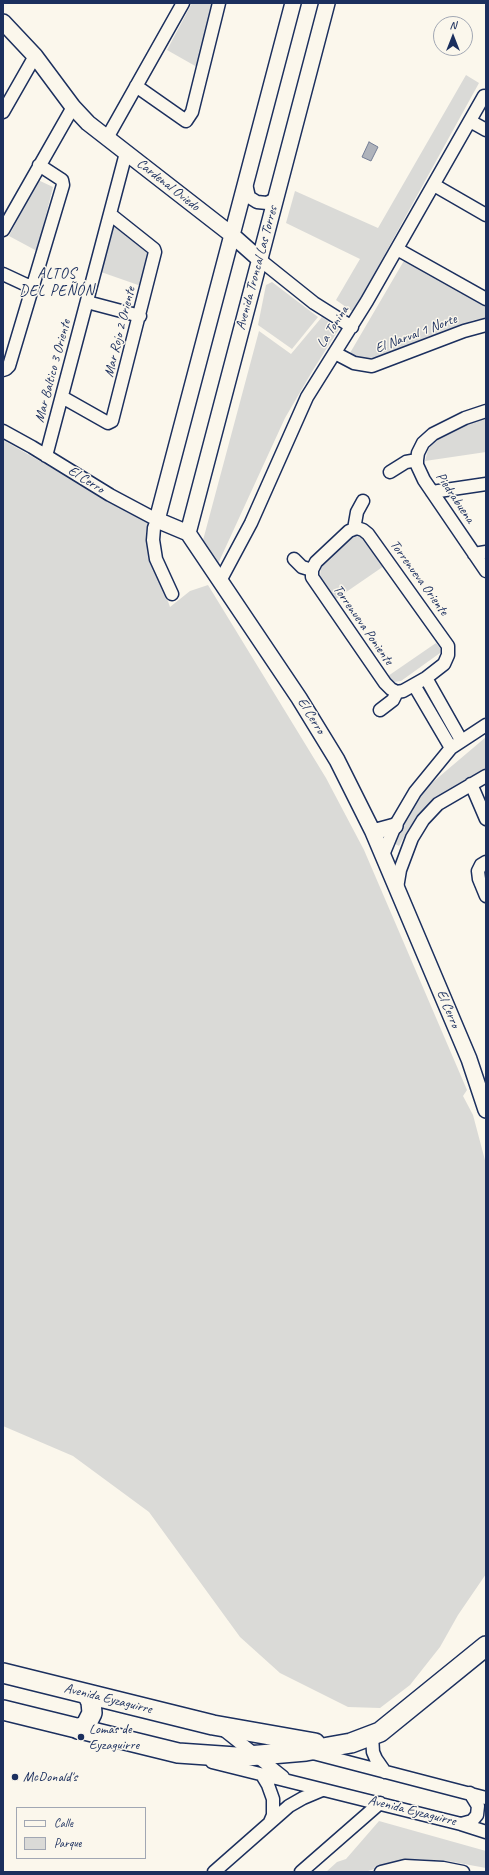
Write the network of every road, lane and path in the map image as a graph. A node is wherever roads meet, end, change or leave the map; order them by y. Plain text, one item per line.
1 (183, 3) edge
2 (219, 3) edge
3 (293, 3) edge
4 (327, 3) edge
5 (3, 22) edge
6 (35, 56) junction
7 (136, 86) junction
8 (484, 96) dead end
9 (73, 106) junction
10 (3, 112) edge
11 (470, 121) junction
12 (486, 130) edge
13 (107, 138) junction
14 (126, 153) junction
15 (40, 166) junction
16 (246, 184) junction
17 (434, 185) junction
18 (275, 198) junction
19 (110, 214) junction
20 (486, 215) edge
21 (3, 230) edge
22 (232, 235) junction
23 (397, 249) junction
24 (259, 259) junction
25 (3, 274) edge
26 (33, 288) junction
27 (486, 300) edge
28 (87, 302) junction
29 (140, 316) junction
30 (486, 325) edge
31 (352, 327) junction
32 (335, 352) junction
33 (3, 370) edge
34 (62, 397) junction
35 (486, 411) edge
36 (3, 431) edge
37 (46, 456) junction
38 (417, 460) junction
39 (390, 472) dead end
40 (486, 484) edge
41 (432, 492) junction
42 (363, 501) dead end
43 (157, 520) junction
44 (354, 529) junction
45 (188, 533) junction
46 (486, 552) edge
47 (474, 554) junction
48 (294, 560) dead end
49 (312, 570) junction
50 (486, 571) edge
51 (220, 581) junction
52 (172, 594) dead end
53 (426, 678) junction
54 (414, 685) junction
55 (397, 692) junction
56 (380, 710) dead end
57 (486, 725) edge
58 (461, 740) junction
59 (451, 748) junction
60 (481, 782) edge
61 (486, 819) edge
62 (395, 826) junction
63 (373, 832) junction
64 (383, 856) junction
65 (483, 865) edge
66 (397, 888) junction
67 (486, 896) edge
68 (483, 1090) edge
69 (486, 1110) edge
70 (486, 1632) edge
71 (480, 1651) edge
72 (3, 1673) edge
73 (87, 1694) junction
74 (3, 1710) edge
75 (213, 1725) junction
76 (78, 1729) junction
77 (376, 1734) junction
78 (344, 1744) junction
79 (306, 1751) junction
80 (178, 1753) junction
81 (256, 1756) junction
82 (384, 1772) junction
83 (262, 1775) junction
84 (291, 1782) junction
85 (323, 1790) junction
86 (470, 1793) junction
87 (486, 1798) edge
88 (380, 1803) junction
89 (270, 1822) junction
90 (461, 1824) junction
91 (486, 1832) edge
92 (214, 1872) edge
93 (301, 1872) edge
94 (381, 1872) edge
95 (463, 1872) edge

1 - 7 street
2 - 7 street
3 - 16 street
4 - 18 street, Avenida Troncal Las Torres
5 - 6 street, Cardenal Oviedo
6 - 9 street, Cardenal Oviedo
6 - 10 street
7 - 13 street
8 - 11 street, La Tonina
9 - 13 street, Cardenal Oviedo
9 - 15 street
11 - 12 street
11 - 17 street, La Tonina
13 - 14 street, Cardenal Oviedo
14 - 19 street, Mar Baltico 3 Oriente
14 - 22 street, Cardenal Oviedo
15 - 21 street
15 - 26 street
16 - 18 street
16 - 22 street
17 - 20 street
17 - 23 street, La Tonina
18 - 24 street, Avenida Troncal Las Torres
19 - 28 street, Mar Baltico 3 Oriente
19 - 29 street, Mar Rojo 2 Oriente
22 - 24 street, Cardenal Oviedo
22 - 43 street
23 - 27 street
23 - 31 street, La Tonina
24 - 31 street, Cardenal Oviedo
24 - 45 street, Avenida Troncal Las Torres
25 - 26 street
26 - 33 street
28 - 29 street
28 - 34 street, Mar Baltico 3 Oriente
29 - 34 street, Mar Rojo 2 Oriente
30 - 32 street, El Narval 1 Norte
31 - 32 street, La Tonina
32 - 51 street, La Tonina
34 - 37 street, Mar Baltico 3 Oriente
35 - 38 street
36 - 37 street, El Cerro
37 - 43 street, El Cerro
38 - 39 street
38 - 41 street, Piedrabuena
40 - 41 street
41 - 47 street, Piedrabuena
42 - 44 street
43 - 45 street, El Cerro
43 - 52 street
44 - 49 street
44 - 53 street, Torrenueva Oriente
45 - 51 street, El Cerro
46 - 47 street
47 - 50 street, Piedrabuena
48 - 49 street
49 - 55 street, Torrenueva Poniente
51 - 63 street, El Cerro
53 - 54 street
53 - 58 street
54 - 55 street
54 - 59 street
55 - 56 street
57 - 58 street
58 - 59 street
59 - 62 street
60 - 61 street
60 - 66 street
62 - 63 street
62 - 64 street
63 - 64 street, El Cerro
64 - 66 street, El Cerro
65 - 67 street
66 - 68 street, El Cerro
68 - 69 street, El Cerro
70 - 71 main road
71 - 77 main road, Avenida Eyzaguirre
72 - 73 main road, Avenida Eyzaguirre
73 - 75 main road, Avenida Eyzaguirre
73 - 76 main road
74 - 76 main road, Avenida Eyzaguirre
75 - 78 main road, Avenida Eyzaguirre
75 - 81 street, Avenida Eyzaguirre
76 - 80 main road, Avenida Eyzaguirre
77 - 78 main road, Avenida Eyzaguirre
77 - 82 street
78 - 79 main road, Avenida Eyzaguirre
79 - 81 main road, Avenida Eyzaguirre
79 - 82 street, Avenida Eyzaguirre
80 - 81 main road, Avenida Eyzaguirre
80 - 83 street, Avenida Eyzaguirre
81 - 84 street, Avenida Eyzaguirre
82 - 86 street, Avenida Eyzaguirre
83 - 84 street, Avenida Eyzaguirre
83 - 89 street
84 - 85 street, Avenida Eyzaguirre
85 - 88 street, Avenida Eyzaguirre
85 - 89 street
86 - 87 street, Avenida Eyzaguirre
86 - 90 street
88 - 90 street, Avenida Eyzaguirre
88 - 93 street
89 - 92 street
90 - 91 street, Avenida Eyzaguirre
94 - 95 street

